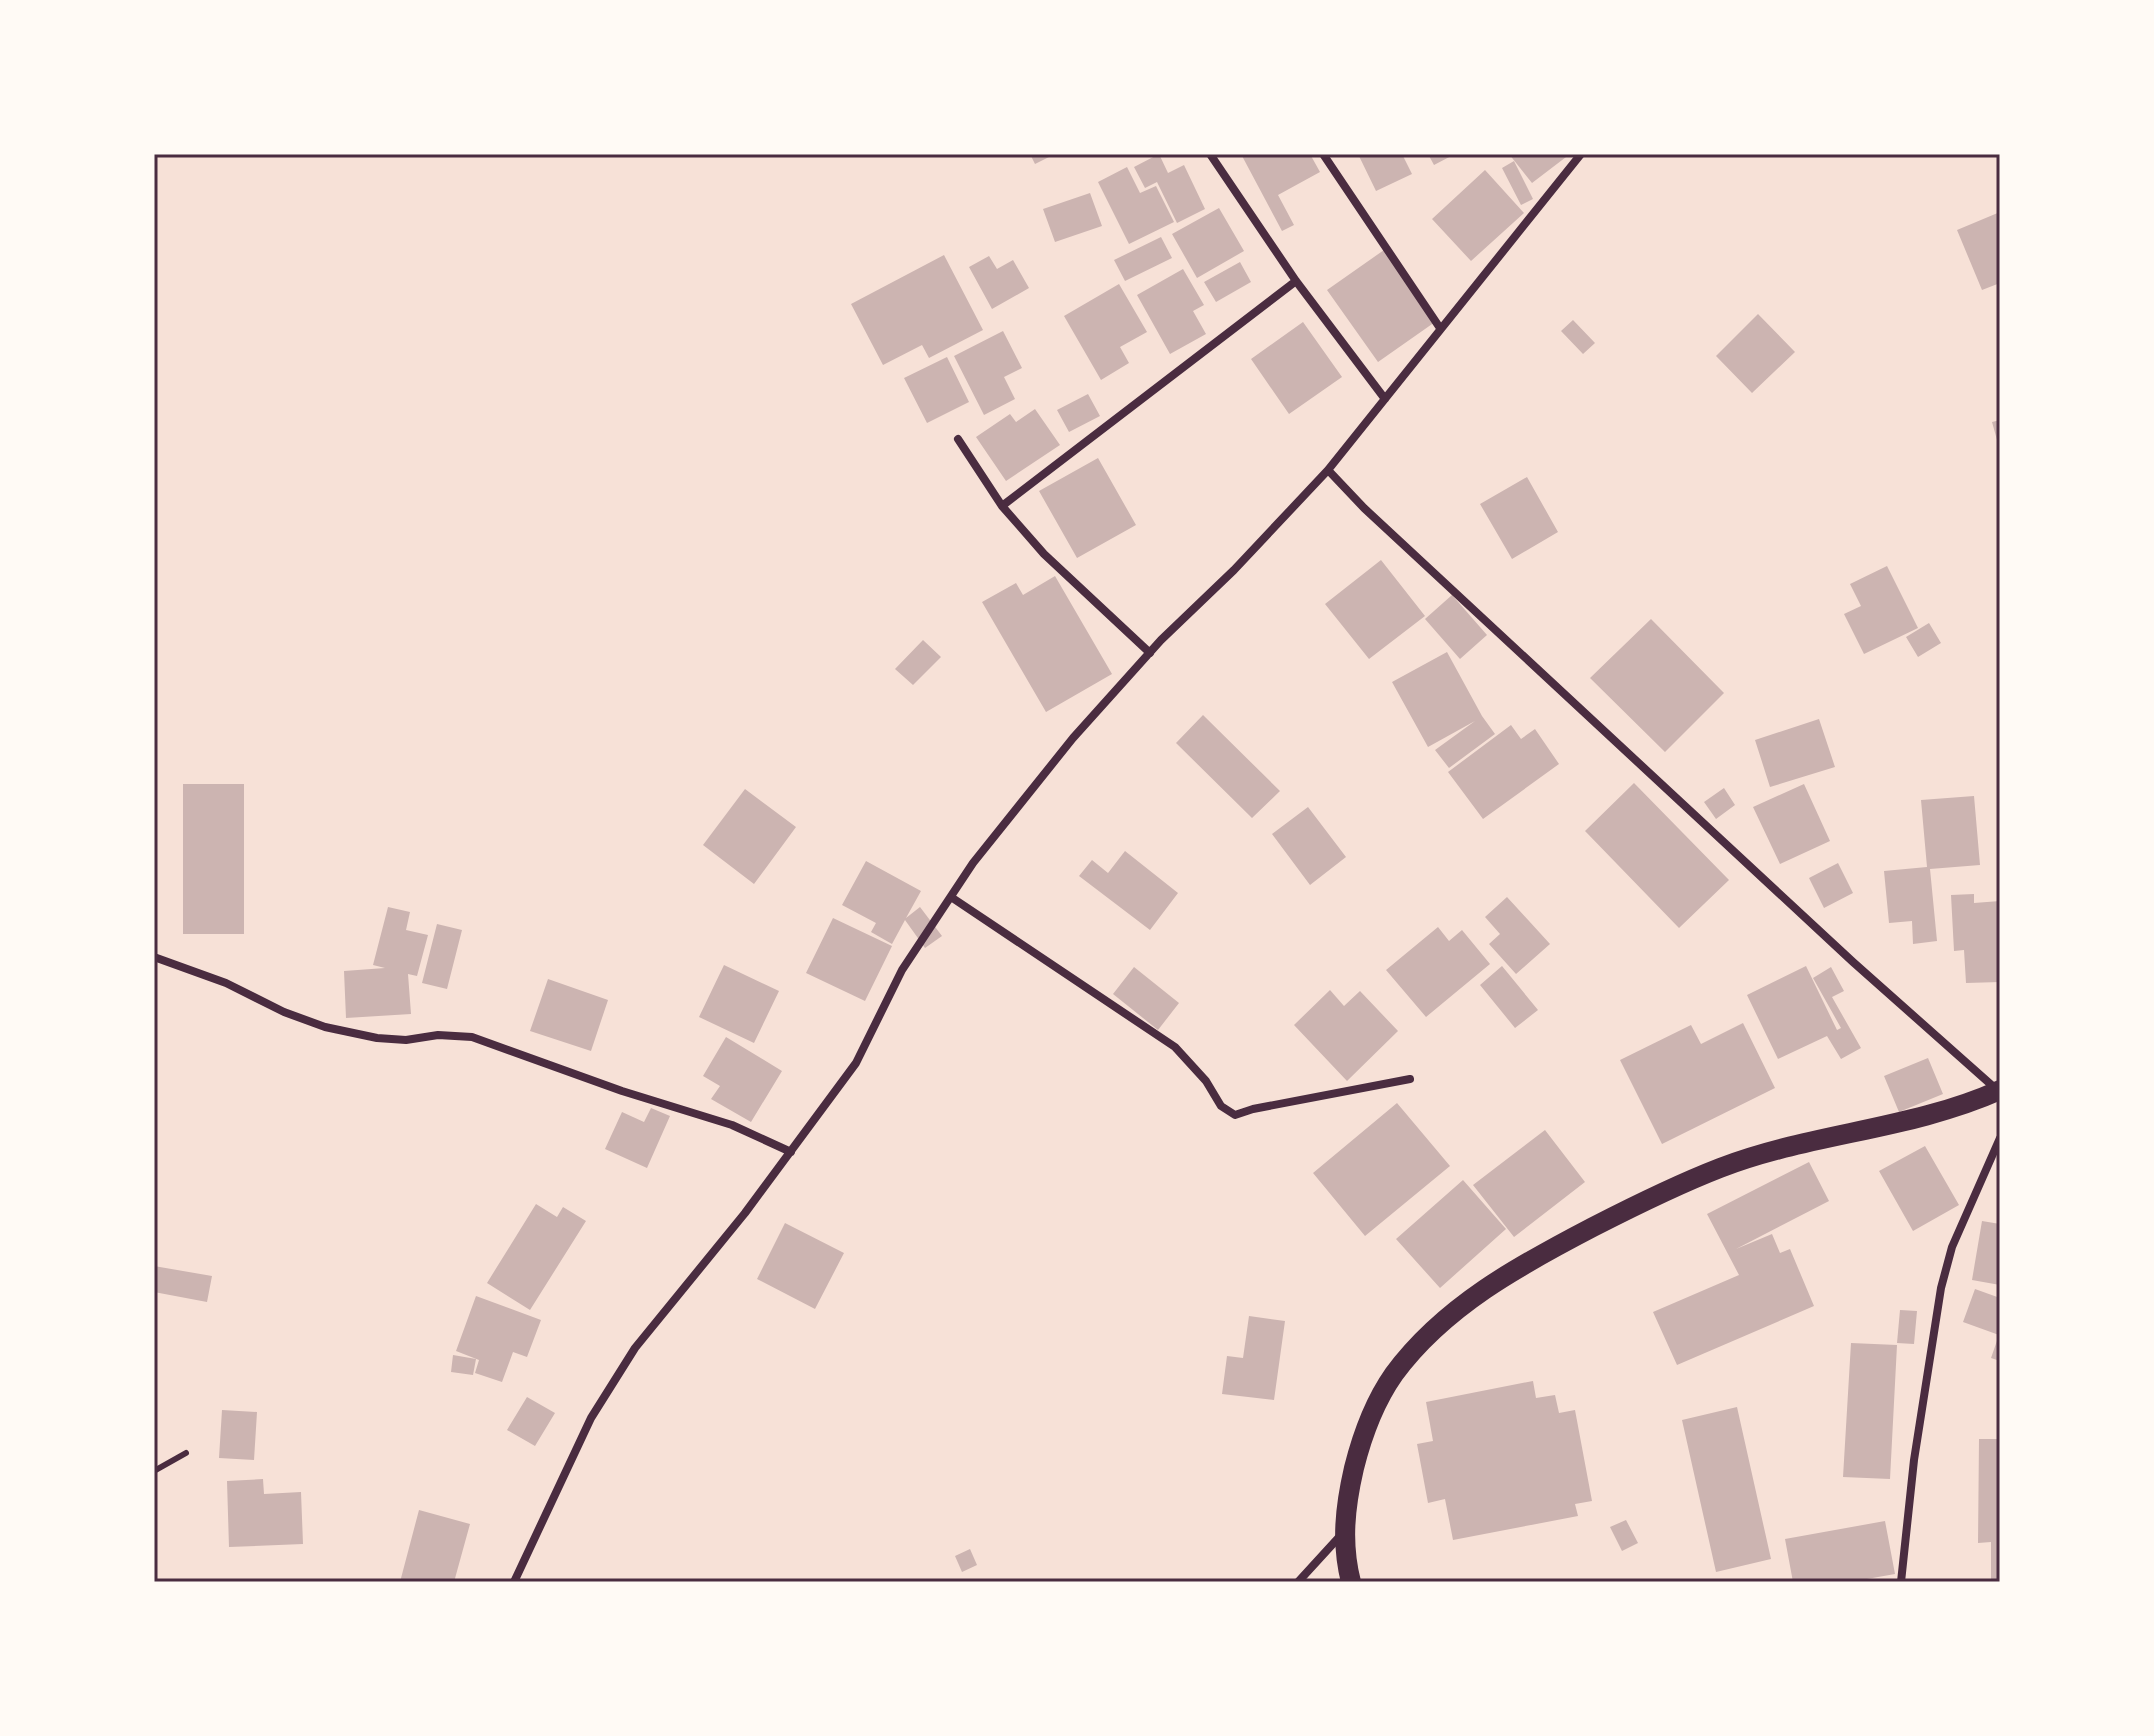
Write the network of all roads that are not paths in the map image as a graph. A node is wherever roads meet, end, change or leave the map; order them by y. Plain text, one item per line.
1 (1210, 154) edge
2 (1323, 154) edge
3 (1581, 154) edge
4 (1296, 281) junction
5 (1440, 328) junction
6 (1385, 399) junction
7 (958, 439) dead end
8 (1328, 470) junction
9 (1002, 506) junction
10 (1150, 653) junction
11 (951, 897) junction
12 (154, 957) edge
13 (1410, 1079) dead end
14 (1999, 1090) edge
15 (2000, 1138) edge
16 (791, 1152) junction
17 (186, 1453) dead end
18 (154, 1471) edge
19 (1343, 1532) junction
20 (514, 1582) edge
21 (1298, 1582) edge
22 (1351, 1582) edge
23 (1901, 1582) edge

1 - 4 street
2 - 5 street
3 - 5 street
4 - 6 street
4 - 9 street
5 - 6 street
6 - 8 street
7 - 9 street
8 - 10 street
8 - 14 street
9 - 10 street
10 - 11 street
11 - 13 street
11 - 16 street
12 - 16 street
14 - 19 main road
15 - 23 street
16 - 20 street
17 - 18 lane
19 - 21 street
19 - 22 main road

